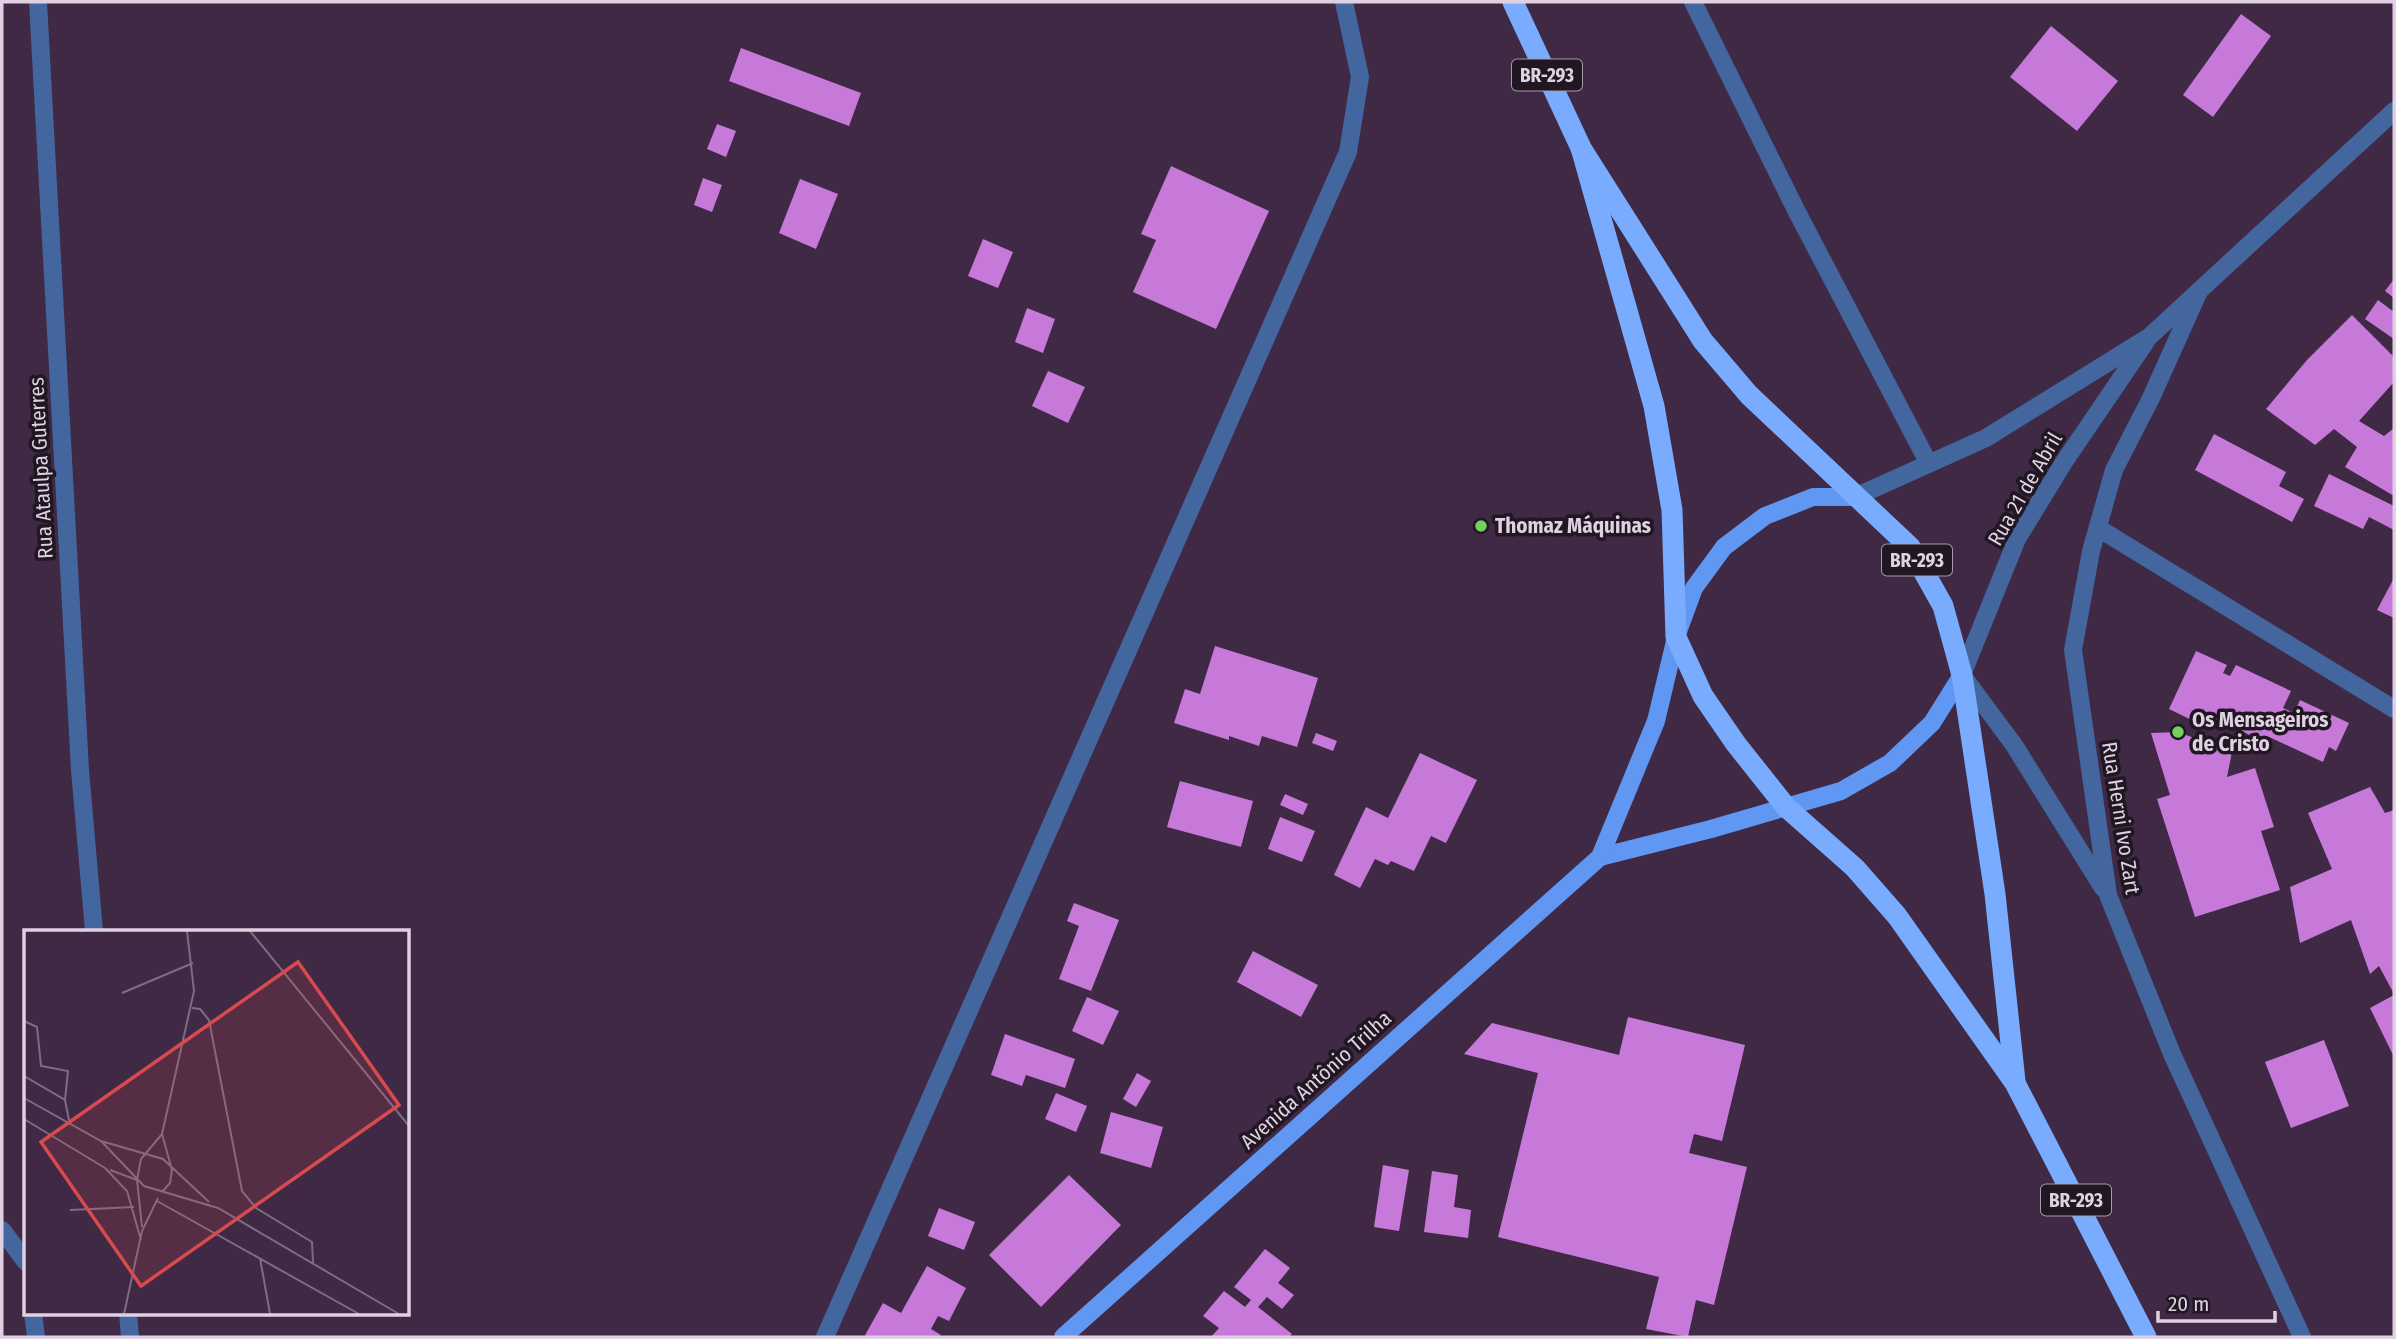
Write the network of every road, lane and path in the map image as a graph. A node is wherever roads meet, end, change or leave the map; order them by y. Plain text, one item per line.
1 (38, 2) edge
2 (1344, 2) edge
3 (1513, 2) edge
4 (1693, 2) edge
5 (2394, 111) edge
6 (1581, 148) junction
7 (2199, 290) junction
8 (2149, 337) junction
9 (1929, 464) junction
10 (1855, 497) junction
11 (2098, 528) junction
12 (1676, 637) junction
13 (1962, 675) junction
14 (2394, 709) edge
15 (1786, 807) junction
16 (1600, 858) junction
17 (2108, 895) junction
18 (94, 930) edge
19 (2015, 1083) junction
20 (2, 1230) edge
21 (24, 1259) edge
22 (33, 1314) edge
23 (128, 1314) edge
24 (2137, 1331) edge
25 (36, 1337) edge
26 (130, 1337) edge
27 (825, 1337) edge
28 (1063, 1337) edge
29 (2302, 1337) edge

1 - 18 street, Rua Ataulpa Guterres
2 - 27 street
3 - 6 highway, BR-293
4 - 9 street
5 - 7 street, Rua 21 de Abril
6 - 10 highway, BR-293
6 - 12 highway, BR-293
7 - 8 street, Rua 21 de Abril
7 - 11 street, Rua Herni Ivo Zart
8 - 9 street, Rua 21 de Abril
8 - 13 street, Rua 21 de Abril
9 - 10 street, Rua 21 de Abril
10 - 12 main road, Avenida Antônio Trilha
10 - 13 highway, BR-293
11 - 14 street
11 - 17 street, Rua Herni Ivo Zart
12 - 15 highway, BR-293
12 - 16 main road, Avenida Antônio Trilha
13 - 15 main road, Avenida Antônio Trilha
13 - 17 street
13 - 19 highway, BR-293
15 - 16 main road, Avenida Antônio Trilha
15 - 19 highway, BR-293
16 - 28 main road, Avenida Antônio Trilha
17 - 29 street, Rua Herni Ivo Zart
19 - 24 highway, BR-293
20 - 21 street
22 - 25 street
23 - 26 street

